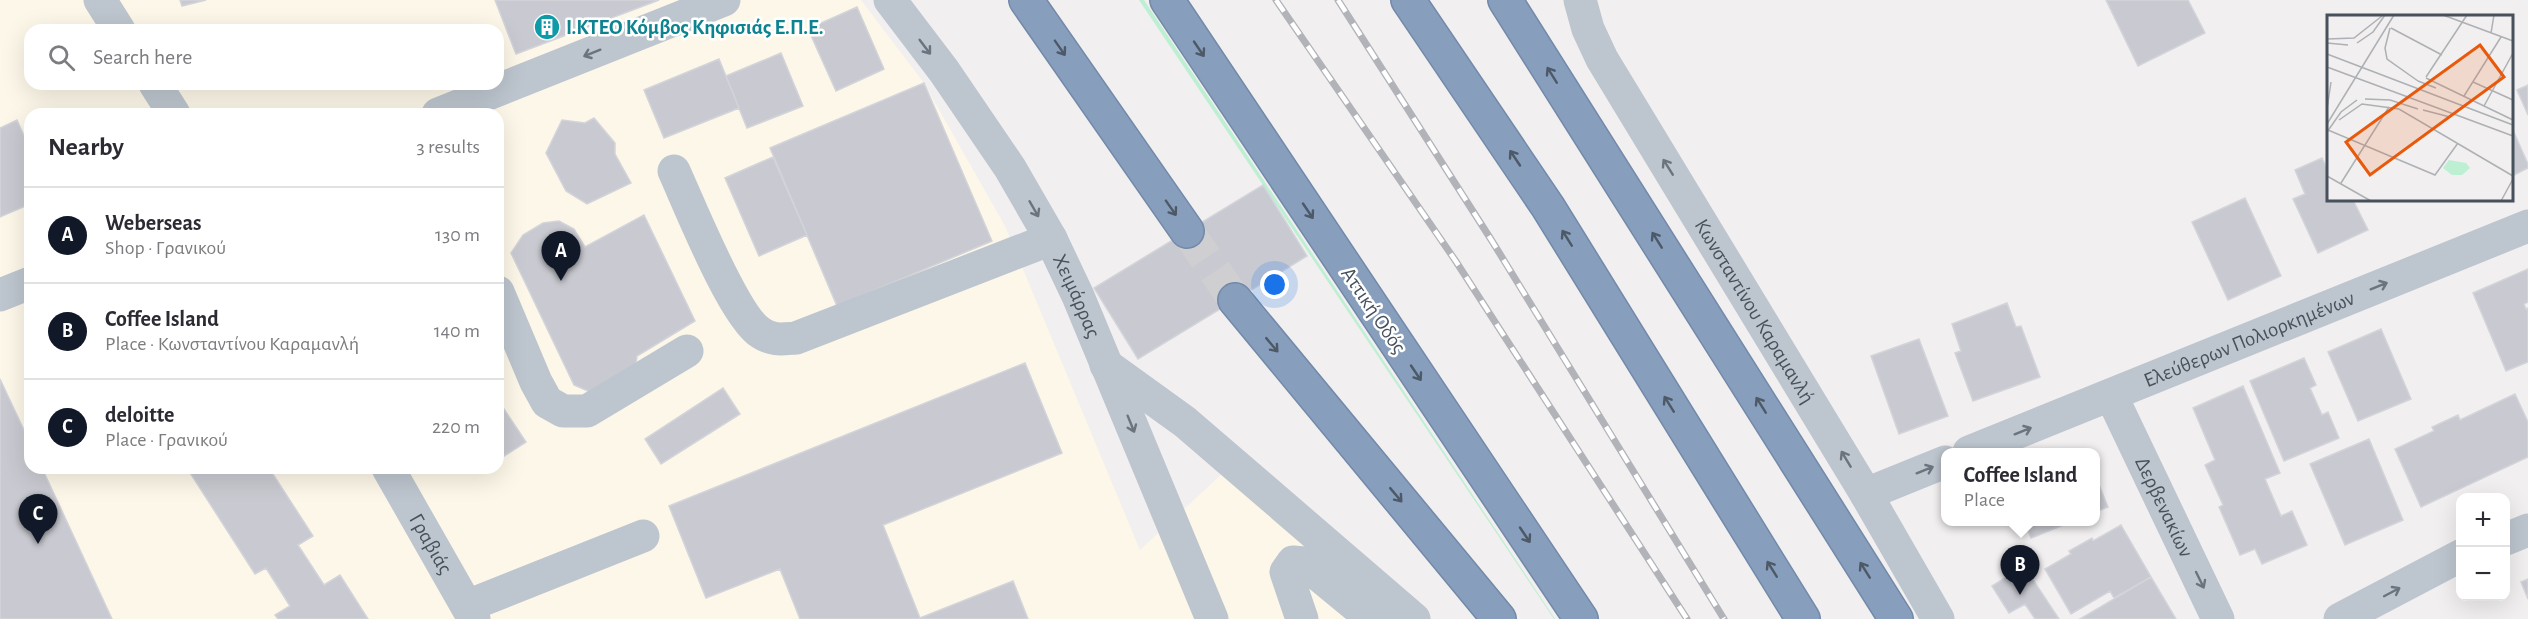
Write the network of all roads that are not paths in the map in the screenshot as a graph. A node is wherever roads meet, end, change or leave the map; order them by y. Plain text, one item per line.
1 (100, 0) edge
2 (724, 0) edge
3 (890, 0) edge
4 (1026, 0) edge
5 (1167, 0) edge
6 (1408, 0) edge
7 (1505, 0) edge
8 (1580, 0) edge
9 (115, 24) edge
10 (504, 88) edge
11 (159, 90) edge
12 (498, 90) edge
13 (170, 108) edge
14 (453, 108) edge
15 (674, 171) dead end
16 (2528, 226) edge
17 (1187, 231) tunnel mouth
18 (1051, 239) junction
19 (24, 286) edge
20 (0, 296) edge
21 (1235, 300) tunnel mouth
22 (504, 306) edge
23 (687, 351) dead end
24 (1107, 365) junction
25 (2111, 395) junction
26 (1981, 448) edge
27 (1941, 464) edge
28 (391, 474) edge
29 (1866, 494) junction
30 (2528, 530) edge
31 (643, 536) dead end
32 (2510, 537) edge
33 (2456, 558) edge
34 (470, 613) edge
35 (1212, 619) edge
36 (1302, 619) edge
37 (1372, 619) edge
38 (1414, 619) edge
39 (1499, 619) edge
40 (1581, 619) edge
41 (1803, 619) edge
42 (1896, 619) edge
43 (1938, 619) edge
44 (2218, 619) edge
45 (2340, 619) edge

1 - 9 street
2 -> 10 street
3 -> 18 street, Χειμάρρας
4 -> 17 highway
5 -> 40 highway, Αττική Οδός
41 -> 6 highway
42 -> 7 highway
29 -> 8 street, Κωνσταντίνου Καραμανλή
11 - 13 street
12 -> 14 street
15 - 18 street
25 -> 16 street, Ελεύθερων Πολιορκημένων
18 - 24 street, Χειμάρρας
19 - 20 street
21 -> 39 highway
22 - 23 street
24 -> 35 street, Χειμάρρας
24 - 38 street
26 -> 25 street, Ελεύθερων Πολιορκημένων
25 -> 44 street, Δερβενακίων
29 -> 27 street
28 - 34 street, Γραβιάς
29 - 43 street, Κωνσταντίνου Καραμανλή
30 - 32 street
31 - 34 street
45 -> 33 street
36 - 37 street

